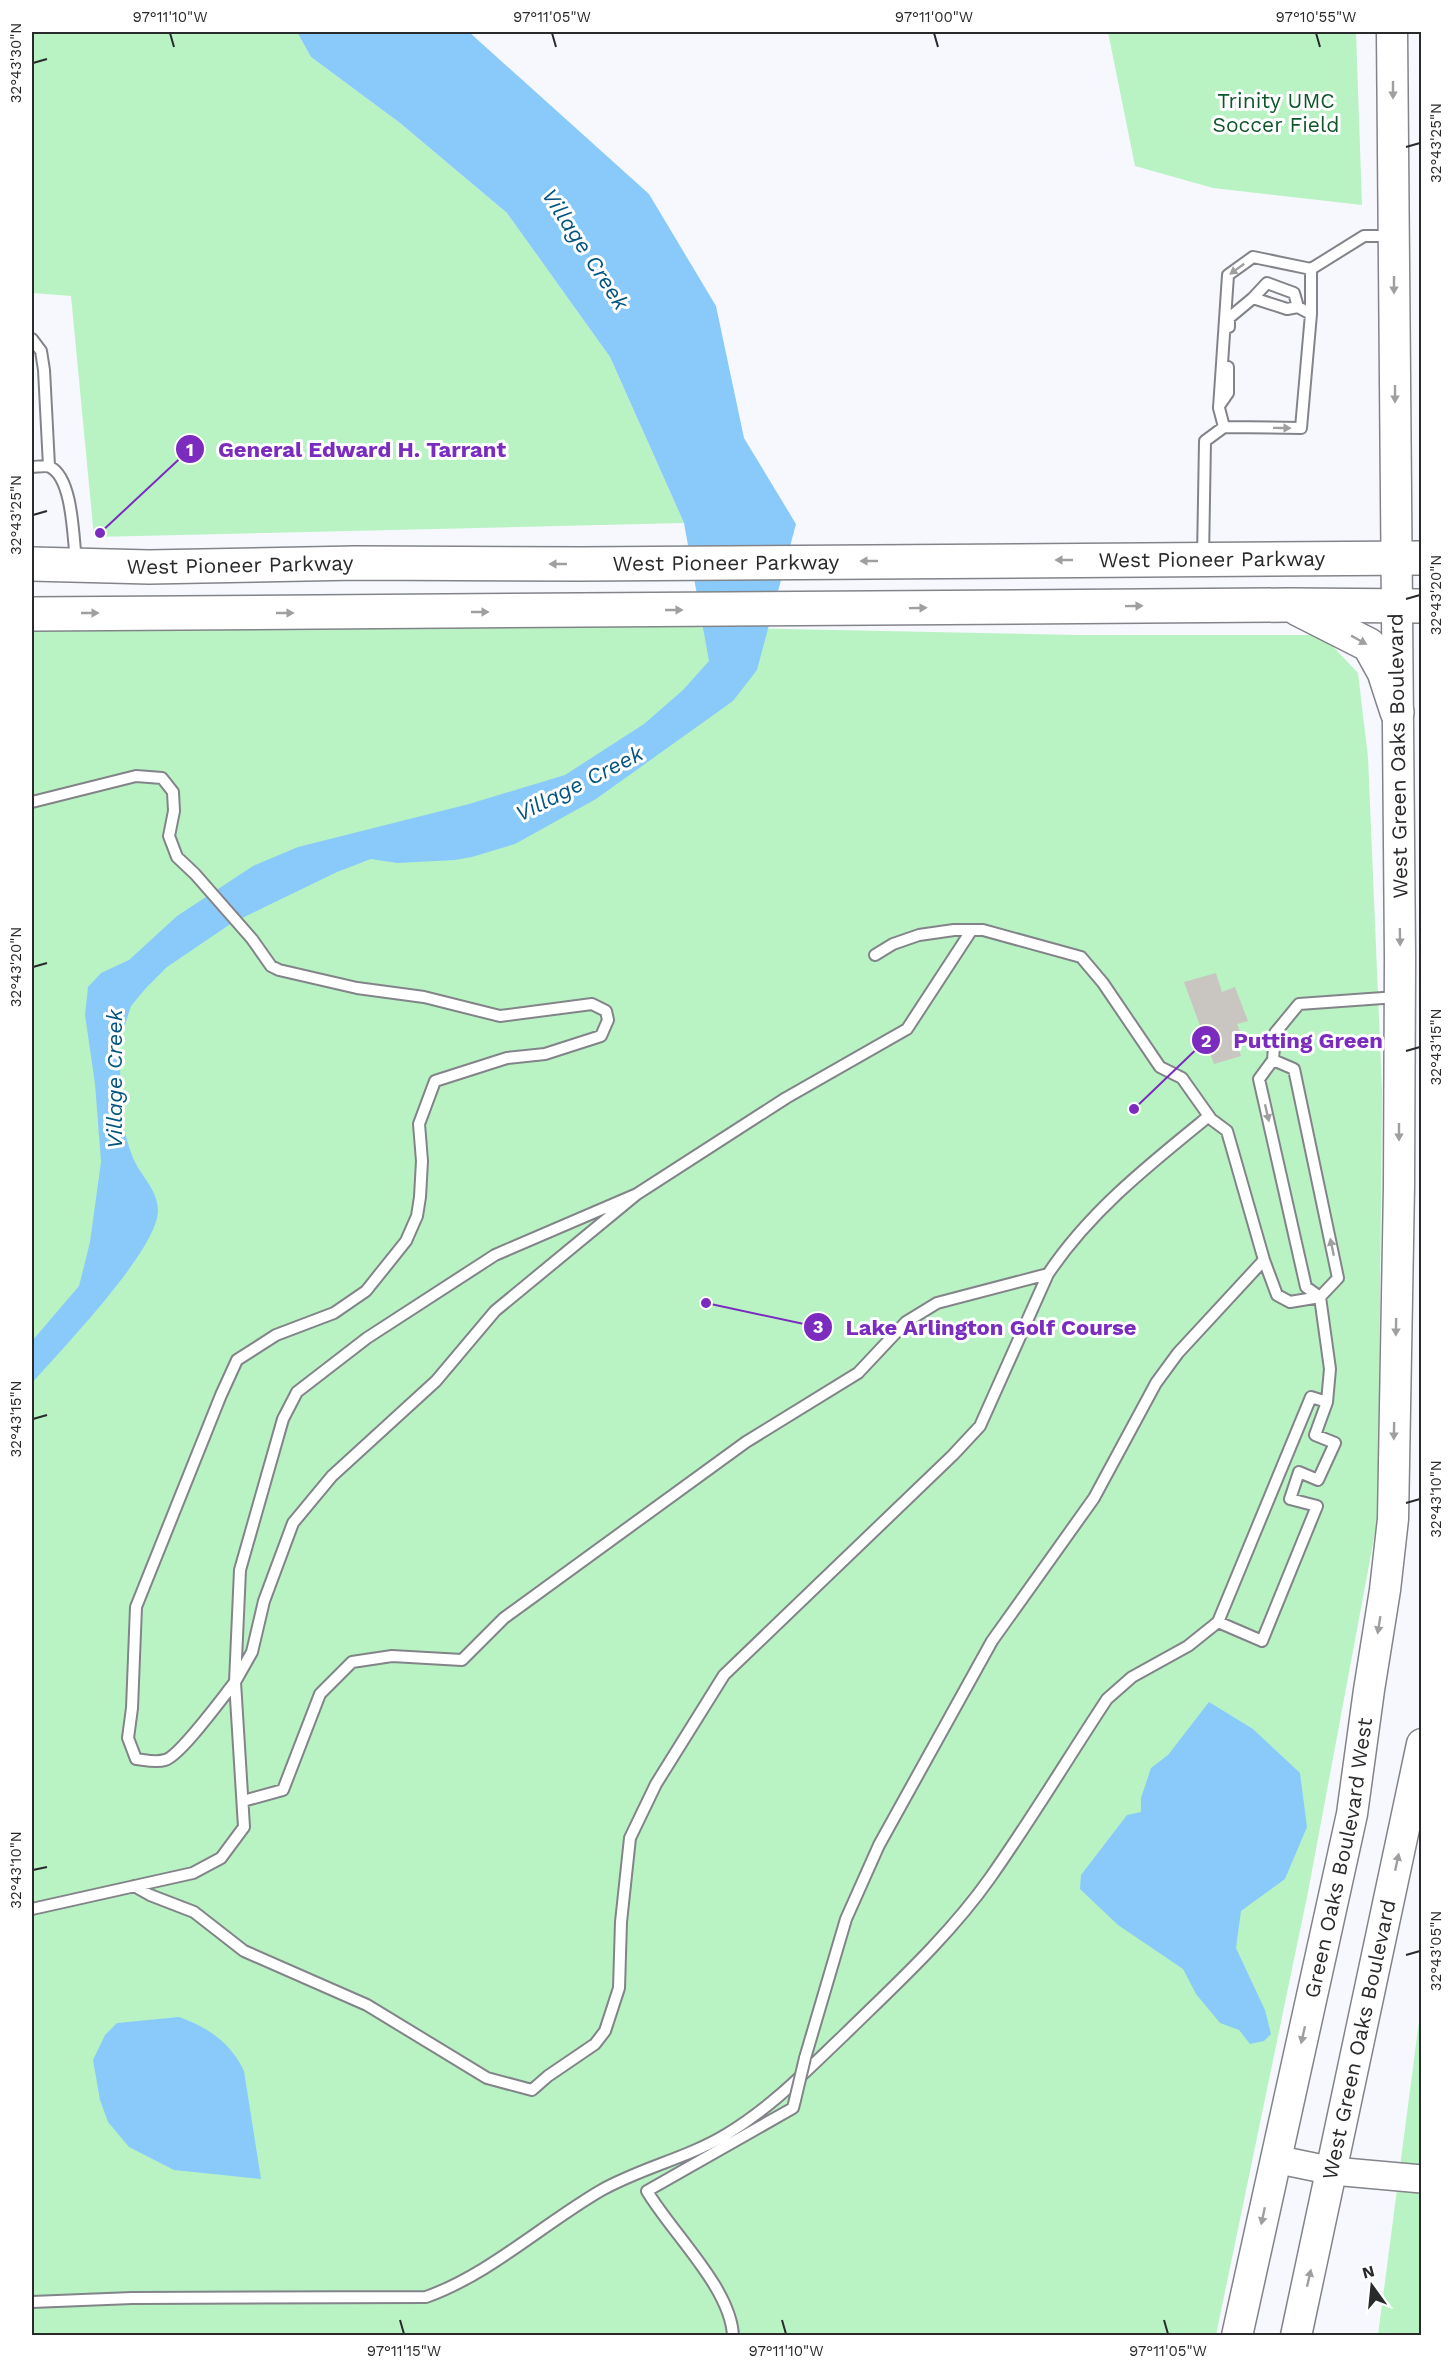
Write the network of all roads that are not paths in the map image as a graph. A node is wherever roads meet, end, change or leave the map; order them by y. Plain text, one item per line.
1 (1392, 32) edge
2 (1394, 236) junction
3 (1311, 269) junction
4 (1253, 297) junction
5 (1298, 308) junction
6 (1311, 314) junction
7 (32, 339) edge
8 (1219, 408) junction
9 (1224, 427) junction
10 (49, 466) junction
11 (32, 467) edge
12 (1409, 558) edge
13 (1203, 559) junction
14 (356, 563) junction
15 (32, 564) edge
16 (77, 565) junction
17 (32, 599) edge
18 (1288, 605) junction
19 (1409, 606) edge
20 (356, 612) junction
21 (32, 614) edge
22 (1397, 712) junction
23 (32, 802) edge
24 (971, 931) junction
25 (875, 955) dead end
26 (1411, 997) edge
27 (1273, 1060) junction
28 (1209, 1116) junction
29 (638, 1194) junction
30 (1264, 1260) junction
31 (1048, 1274) junction
32 (1320, 1297) junction
33 (1395, 1373) joint
34 (1327, 1402) junction
35 (1218, 1622) junction
36 (235, 1683) junction
37 (1422, 1744) edge
38 (243, 1801) junction
39 (134, 1886) junction
40 (32, 1909) edge
41 (1275, 2159) junction
42 (1333, 2171) junction
43 (1422, 2179) edge
44 (32, 2302) edge
45 (733, 2336) edge
46 (1237, 2336) edge
47 (1296, 2336) edge

1 -> 2 main road, West Green Oaks Boulevard
2 - 3 lane
2 -> 12 main road, West Green Oaks Boulevard
3 - 6 lane
3 -> 8 lane
4 - 5 lane
4 - 5 lane
4 - 8 lane
5 - 6 lane
9 -> 6 lane
7 - 10 lane
8 - 9 lane
9 - 13 lane
10 - 11 lane
10 - 16 lane
12 - 13 main road, West Pioneer Parkway
12 - 19 main road, West Green Oaks Boulevard
13 -> 14 main road, West Pioneer Parkway
14 - 16 main road, West Pioneer Parkway
14 - 20 main road
15 - 16 main road, West Pioneer Parkway
16 - 17 main road
18 - 19 main road
20 -> 18 main road
18 -> 22 main road
19 - 22 main road, West Green Oaks Boulevard
21 -> 20 main road
22 -> 26 main road, West Green Oaks Boulevard
23 - 36 lane
24 - 25 lane
24 - 28 lane
24 - 29 lane
26 - 27 lane
26 -> 33 main road, West Green Oaks Boulevard
27 -> 32 lane
32 -> 27 lane
28 - 30 lane
28 - 31 lane
29 - 36 lane
29 - 36 lane
30 - 32 lane
30 - 45 lane, bridge
31 - 38 lane
31 - 39 lane
32 - 34 lane
33 -> 41 main road, Green Oaks Boulevard West
34 - 35 lane
34 - 35 lane
35 - 44 lane
36 - 38 lane
42 -> 37 main road, West Green Oaks Boulevard
38 - 39 lane
39 - 40 lane
41 - 42 street
41 -> 46 main road, Green Oaks Boulevard West
42 - 43 street
47 -> 42 main road, West Green Oaks Boulevard

